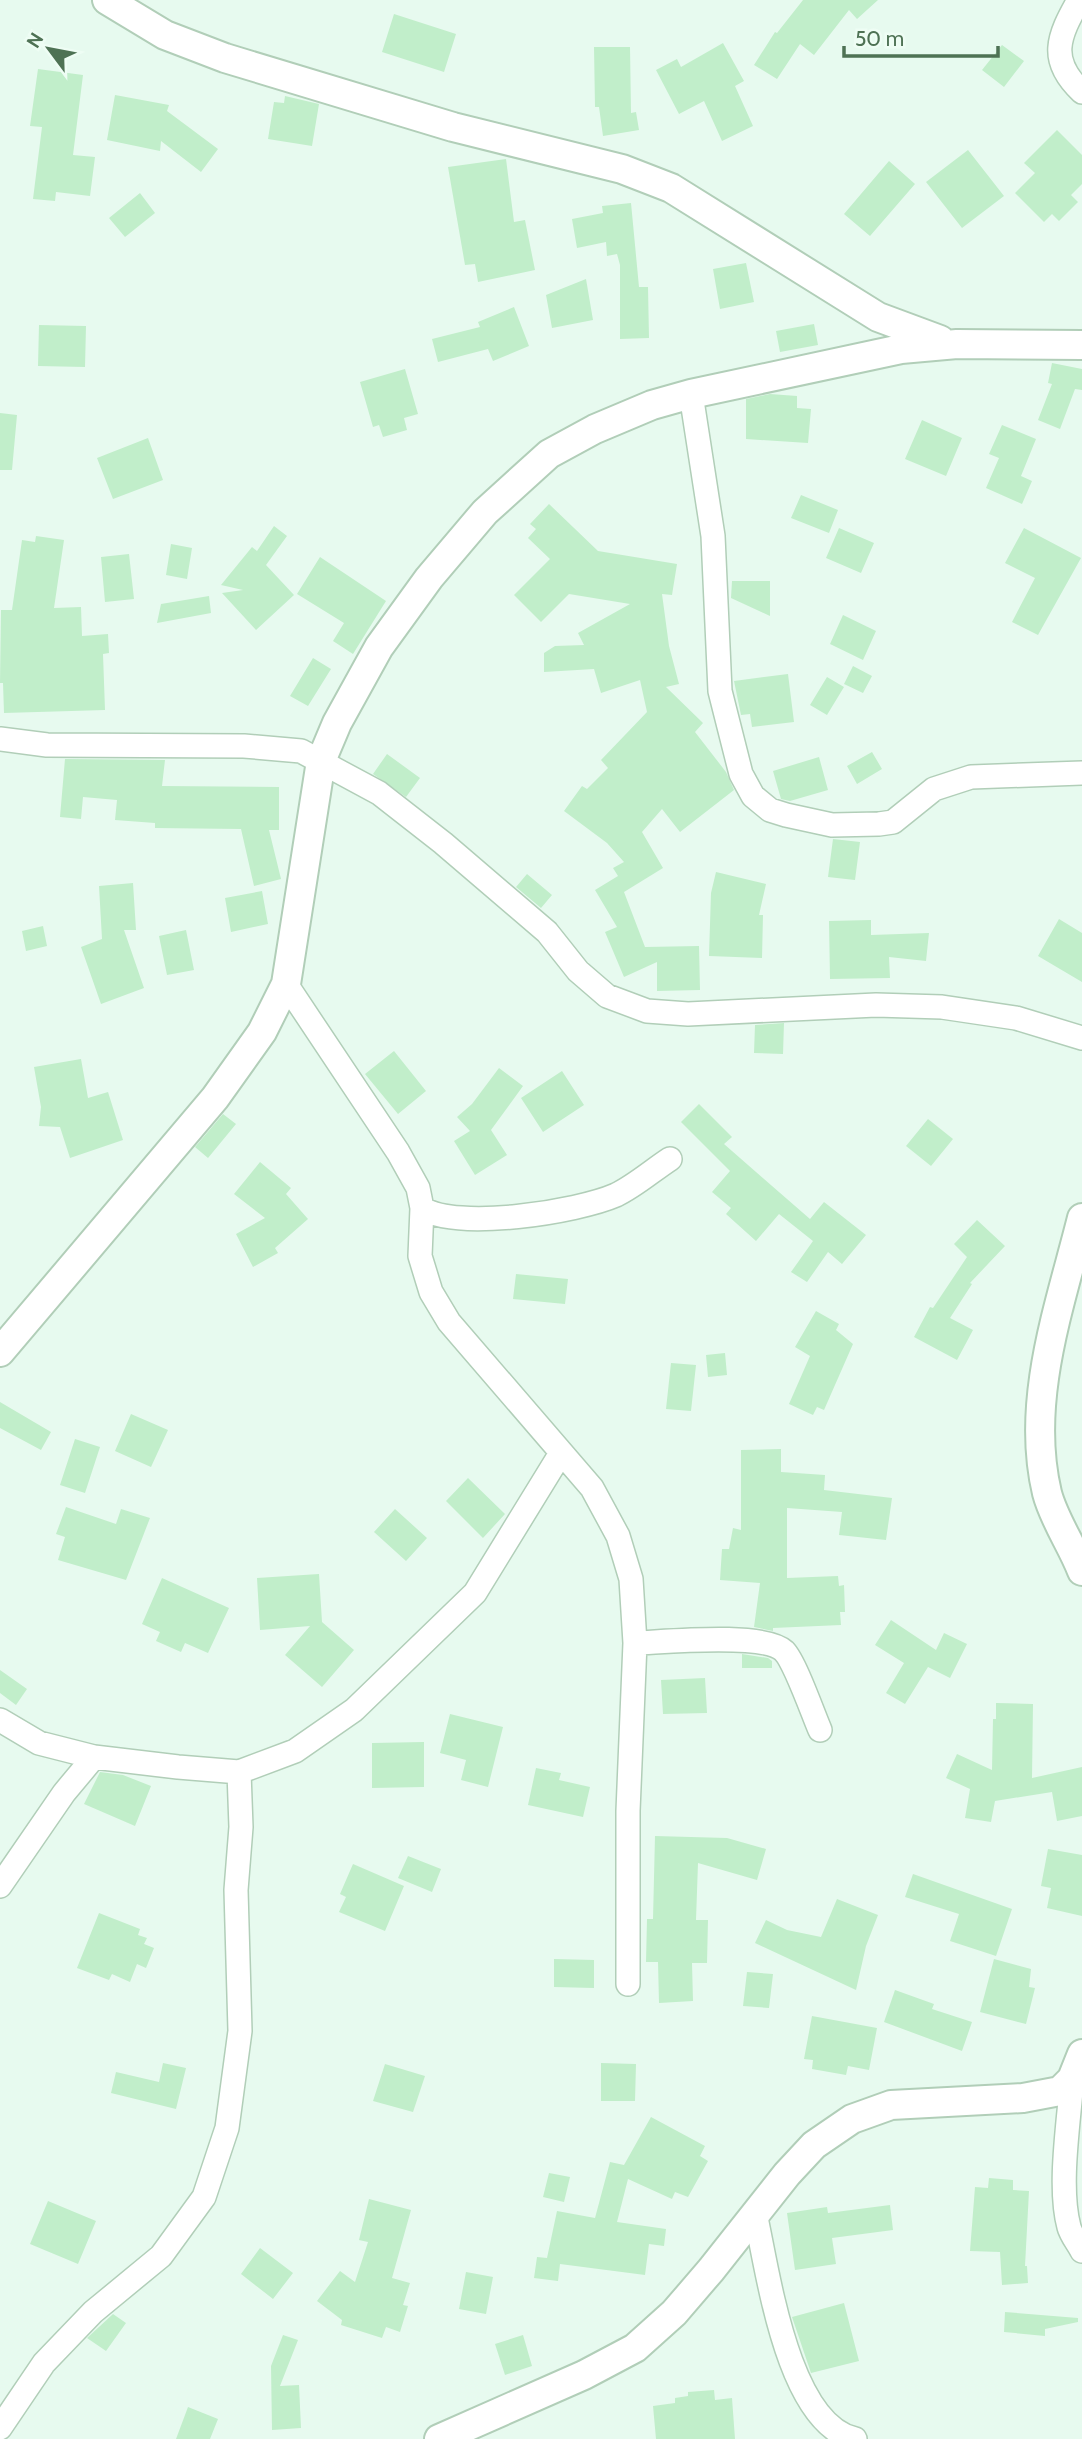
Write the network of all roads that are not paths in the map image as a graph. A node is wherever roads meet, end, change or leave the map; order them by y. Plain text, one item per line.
1 (107, 0) edge
2 (1079, 0) edge
3 (1082, 92) edge
4 (957, 344) junction
5 (1082, 345) edge
6 (691, 394) junction
7 (0, 738) edge
8 (321, 761) junction
9 (1082, 773) edge
10 (286, 984) junction
11 (1082, 1038) edge
12 (670, 1159) dead end
13 (422, 1208) junction
14 (1082, 1218) edge
15 (0, 1352) edge
16 (561, 1452) junction
17 (1082, 1571) edge
18 (635, 1643) junction
19 (0, 1720) edge
20 (820, 1730) dead end
21 (94, 1757) junction
22 (239, 1772) junction
23 (0, 1886) edge
24 (628, 1984) dead end
25 (1077, 2066) edge
26 (755, 2213) junction
27 (1082, 2251) edge
28 (0, 2428) edge
29 (439, 2439) edge
30 (855, 2439) edge

1 - 4 street
2 - 3 street
4 - 5 street
4 - 6 street
6 - 8 street
6 - 9 street
7 - 8 street
8 - 10 street
8 - 11 street
10 - 13 street
10 - 15 street
12 - 13 street
13 - 16 street
14 - 17 street
16 - 18 street
16 - 22 street
18 - 20 street
18 - 24 street
19 - 21 street
21 - 22 street
21 - 23 street
22 - 28 street
25 - 26 street
25 - 27 street
26 - 29 street
26 - 30 street

